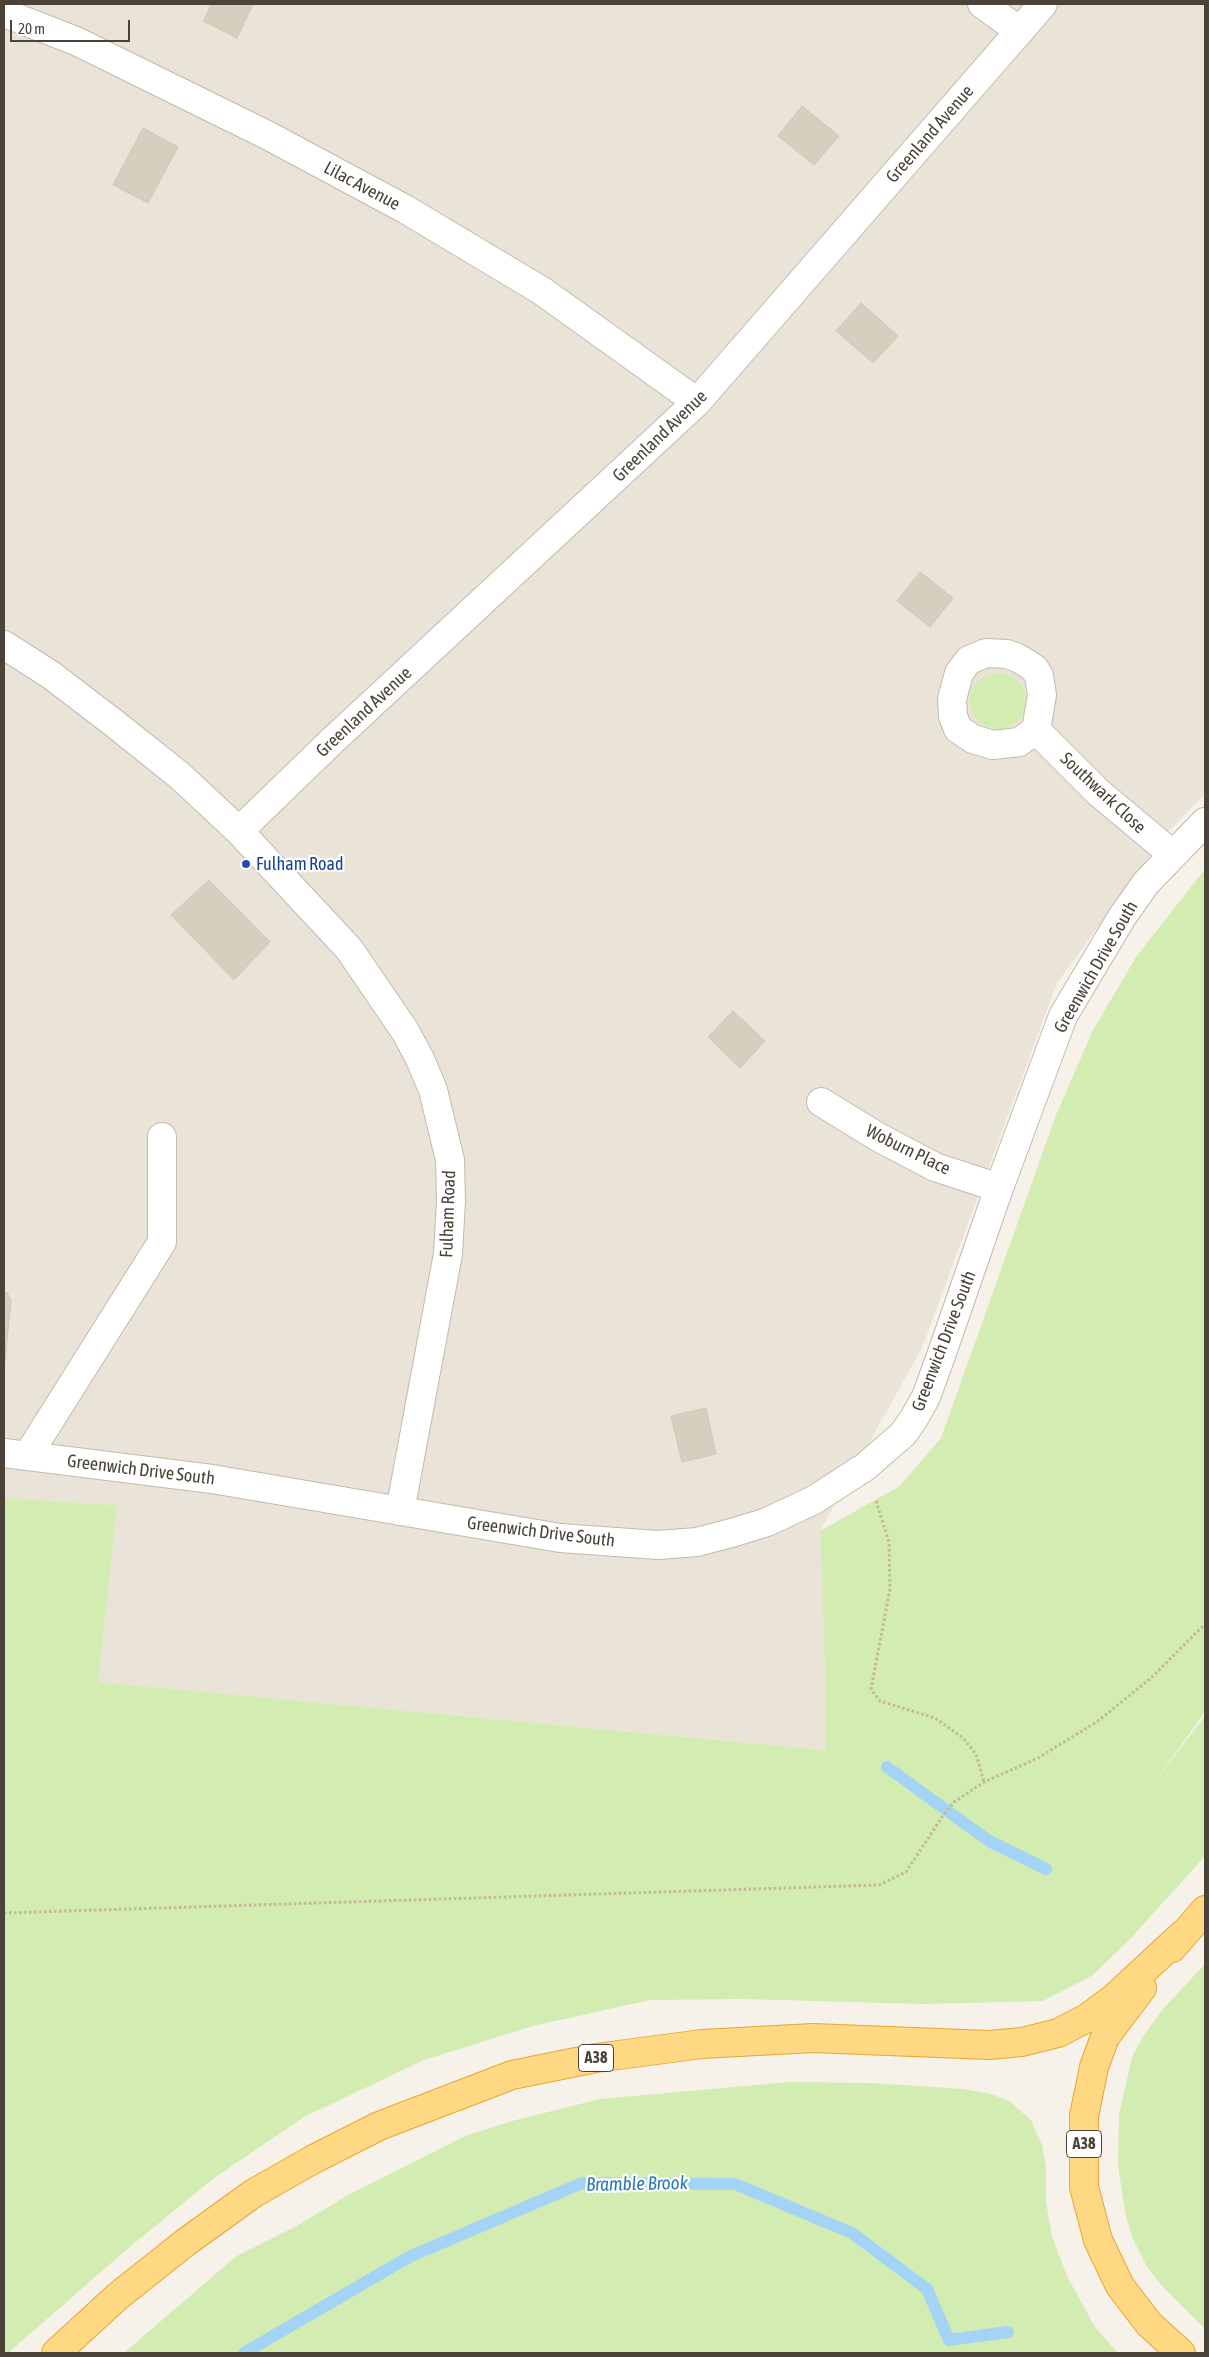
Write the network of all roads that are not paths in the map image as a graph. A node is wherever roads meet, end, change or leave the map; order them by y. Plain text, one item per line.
1 (982, 4) edge
2 (1043, 4) edge
3 (4, 13) edge
4 (1020, 31) junction
5 (697, 402) junction
6 (4, 645) edge
7 (1036, 730) dead end
8 (1205, 822) edge
9 (239, 831) junction
10 (1172, 854) junction
11 (821, 1102) dead end
12 (162, 1137) dead end
13 (999, 1188) junction
14 (16, 1454) edge
15 (400, 1511) junction
16 (1205, 1910) edge
17 (1184, 1934) junction
18 (56, 2353) edge
19 (1181, 2353) edge

1 - 4 street
2 - 4 street, Greenland Avenue
3 - 5 street, Lilac Avenue
4 - 5 street, Greenland Avenue
5 - 9 street, Greenland Avenue
6 - 9 street, Fulham Road
7 - 10 street, Southwark Close
8 - 10 street, Greenwich Drive South
9 - 15 street, Fulham Road
10 - 13 street, Greenwich Drive South
11 - 13 street, Woburn Place
12 - 14 street
13 - 15 street, Greenwich Drive South
14 - 15 street, Greenwich Drive South
16 - 17 highway, A38
17 - 18 highway, A38
17 - 19 highway, A38

